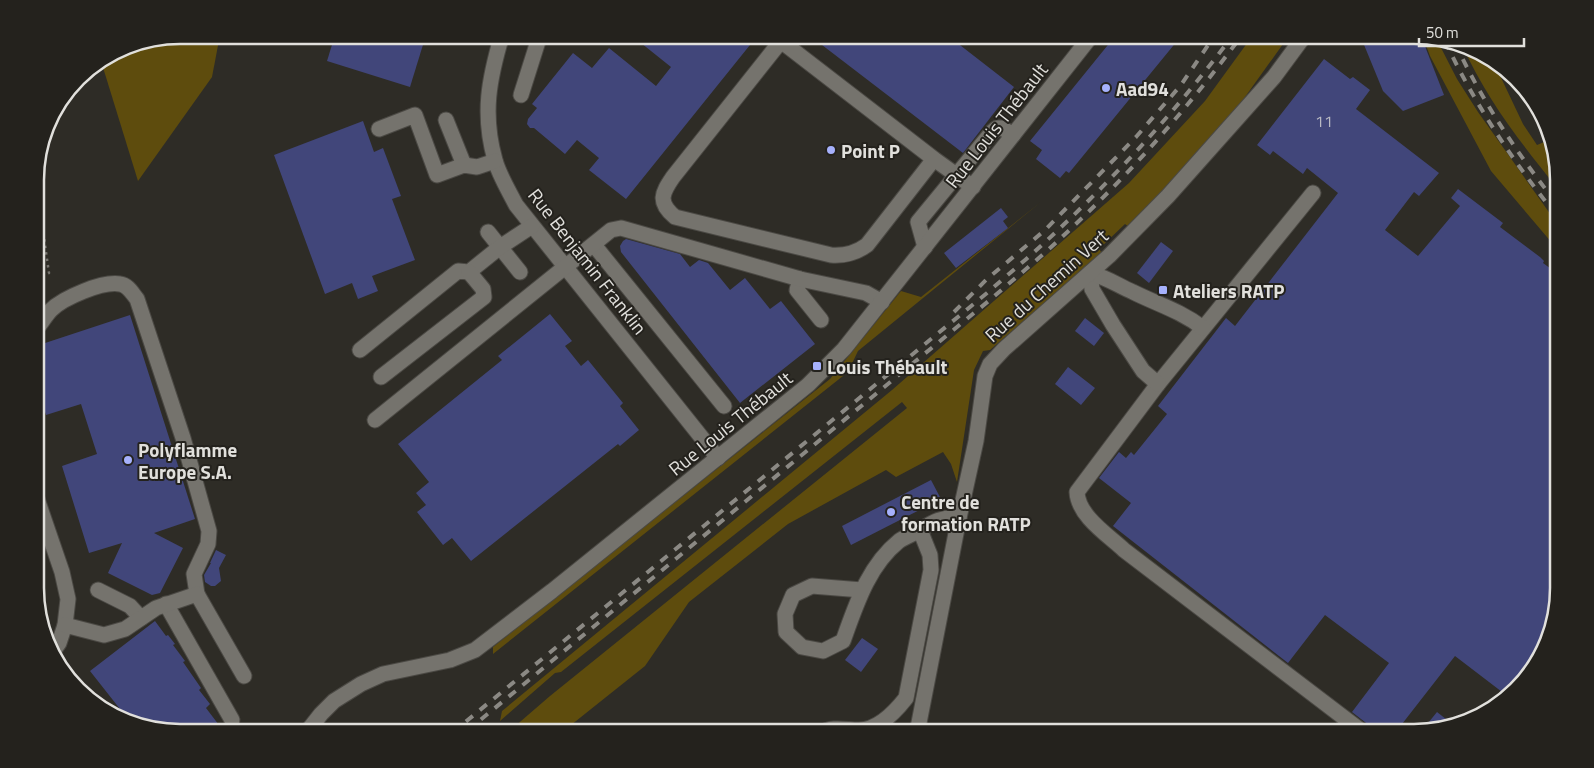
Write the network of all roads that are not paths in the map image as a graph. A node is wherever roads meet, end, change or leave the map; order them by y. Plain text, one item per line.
1 (500, 44) edge
2 (537, 44) edge
3 (779, 44) edge
4 (785, 44) edge
5 (1085, 44) edge
6 (1286, 44) edge
7 (1298, 44) edge
8 (521, 95) dead end
9 (1242, 112) junction
10 (446, 120) dead end
11 (379, 129) dead end
12 (1013, 135) junction
13 (934, 159) junction
14 (495, 161) junction
15 (464, 165) junction
16 (956, 175) junction
17 (973, 187) junction
18 (1313, 193) dead end
19 (532, 226) junction
20 (488, 232) dead end
21 (594, 245) junction
22 (500, 247) junction
23 (925, 247) junction
24 (566, 268) junction
25 (469, 272) junction
26 (520, 272) dead end
27 (1090, 273) junction
28 (800, 279) junction
29 (882, 302) junction
30 (44, 319) edge
31 (821, 320) dead end
32 (1203, 328) junction
33 (360, 350) dead end
34 (382, 377) dead end
35 (1158, 384) junction
36 (724, 406) dead end
37 (375, 420) dead end
38 (718, 458) junction
39 (959, 518) junction
40 (44, 519) edge
41 (920, 530) junction
42 (98, 590) dead end
43 (862, 590) junction
44 (197, 594) junction
45 (166, 604) junction
46 (142, 618) junction
47 (65, 625) junction
48 (57, 646) edge
49 (244, 676) dead end
50 (232, 720) dead end
51 (313, 724) edge
52 (877, 724) edge
53 (919, 724) edge
54 (1352, 724) edge

1 - 14 street, Rue Benjamin Franklin
2 - 8 street
3 - 13 street
4 - 13 street
5 - 12 street, Rue Louis Thébault
6 - 9 street, Rue du Chemin Vert
7 - 9 street, Rue du Chemin Vert
9 - 27 street, Rue du Chemin Vert
10 - 15 street
11 - 15 street
12 - 16 street
12 - 17 street, Rue Louis Thébault
13 - 16 street
14 - 15 street
14 - 19 street, Rue Benjamin Franklin
16 - 17 street
16 - 23 street
17 - 23 street, Rue Louis Thébault
18 - 32 street
19 - 22 street
19 - 24 street, Rue Benjamin Franklin
20 - 22 street
21 - 24 street
21 - 28 street
21 - 36 street
22 - 25 street
22 - 26 street
23 - 29 street, Rue Louis Thébault
24 - 37 street
24 - 38 street, Rue Benjamin Franklin
25 - 33 street
25 - 34 street
27 - 32 street
27 - 35 street
27 - 39 street, Rue du Chemin Vert
28 - 29 street
28 - 31 street
29 - 38 street, Rue Louis Thébault
30 - 44 street
32 - 35 street
35 - 54 street
38 - 51 street, Rue Louis Thébault
39 - 41 street
39 - 53 street, Rue du Chemin Vert
40 - 47 street
41 - 43 street
41 - 52 street
42 - 46 street
43 - 43 street
44 - 45 street
44 - 49 street
45 - 46 street
45 - 50 street
46 - 47 street
47 - 48 street

